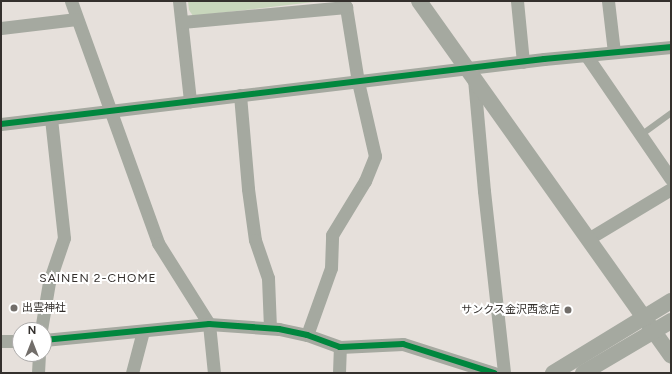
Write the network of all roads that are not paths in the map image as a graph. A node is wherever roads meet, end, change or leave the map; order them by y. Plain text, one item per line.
1 (71, 1) edge
2 (179, 1) edge
3 (418, 1) edge
4 (517, 1) edge
5 (608, 1) edge
6 (344, 4) edge
7 (76, 19) junction
8 (182, 22) junction
9 (1, 28) edge
10 (671, 47) edge
11 (614, 52) junction
12 (586, 55) junction
13 (524, 62) junction
14 (470, 74) junction
15 (358, 82) junction
16 (240, 95) junction
17 (190, 101) junction
18 (111, 111) junction
19 (671, 113) edge
20 (52, 118) junction
21 (1, 124) edge
22 (641, 135) junction
23 (671, 179) edge
24 (671, 188) edge
25 (588, 239) junction
26 (671, 301) edge
27 (644, 317) junction
28 (671, 321) edge
29 (42, 322) edge
30 (209, 324) junction
31 (270, 328) junction
32 (143, 331) junction
33 (654, 331) junction
34 (307, 335) junction
35 (52, 339) edge
36 (1, 341) edge
37 (12, 341) edge
38 (340, 347) junction
39 (671, 355) edge
40 (39, 362) edge
41 (38, 373) edge
42 (132, 373) edge
43 (214, 373) edge
44 (339, 373) edge
45 (494, 373) edge
46 (504, 373) edge
47 (552, 373) edge
48 (583, 373) edge

1 - 7 street
2 - 8 street
3 - 14 street
4 - 13 street
5 - 11 street
6 - 8 street
6 - 15 street
7 - 9 street
7 - 18 street
8 - 17 street
10 - 11 street
11 - 12 street
12 - 13 street
12 - 22 street
13 - 14 street
14 - 15 street
14 - 25 street
14 - 46 street
15 - 16 street
15 - 34 street
16 - 17 street
16 - 31 street
17 - 18 street
18 - 20 street
18 - 30 street
19 - 22 lane
20 - 21 street
20 - 29 street
22 - 23 street
24 - 25 street
25 - 27 street
26 - 27 street
27 - 33 street
27 - 47 street
28 - 33 street
30 - 31 street
30 - 32 street
30 - 43 street
31 - 34 street
32 - 35 street
32 - 42 street
33 - 39 street
33 - 48 street
34 - 38 street
36 - 37 street
38 - 44 street
38 - 45 street
40 - 41 street

